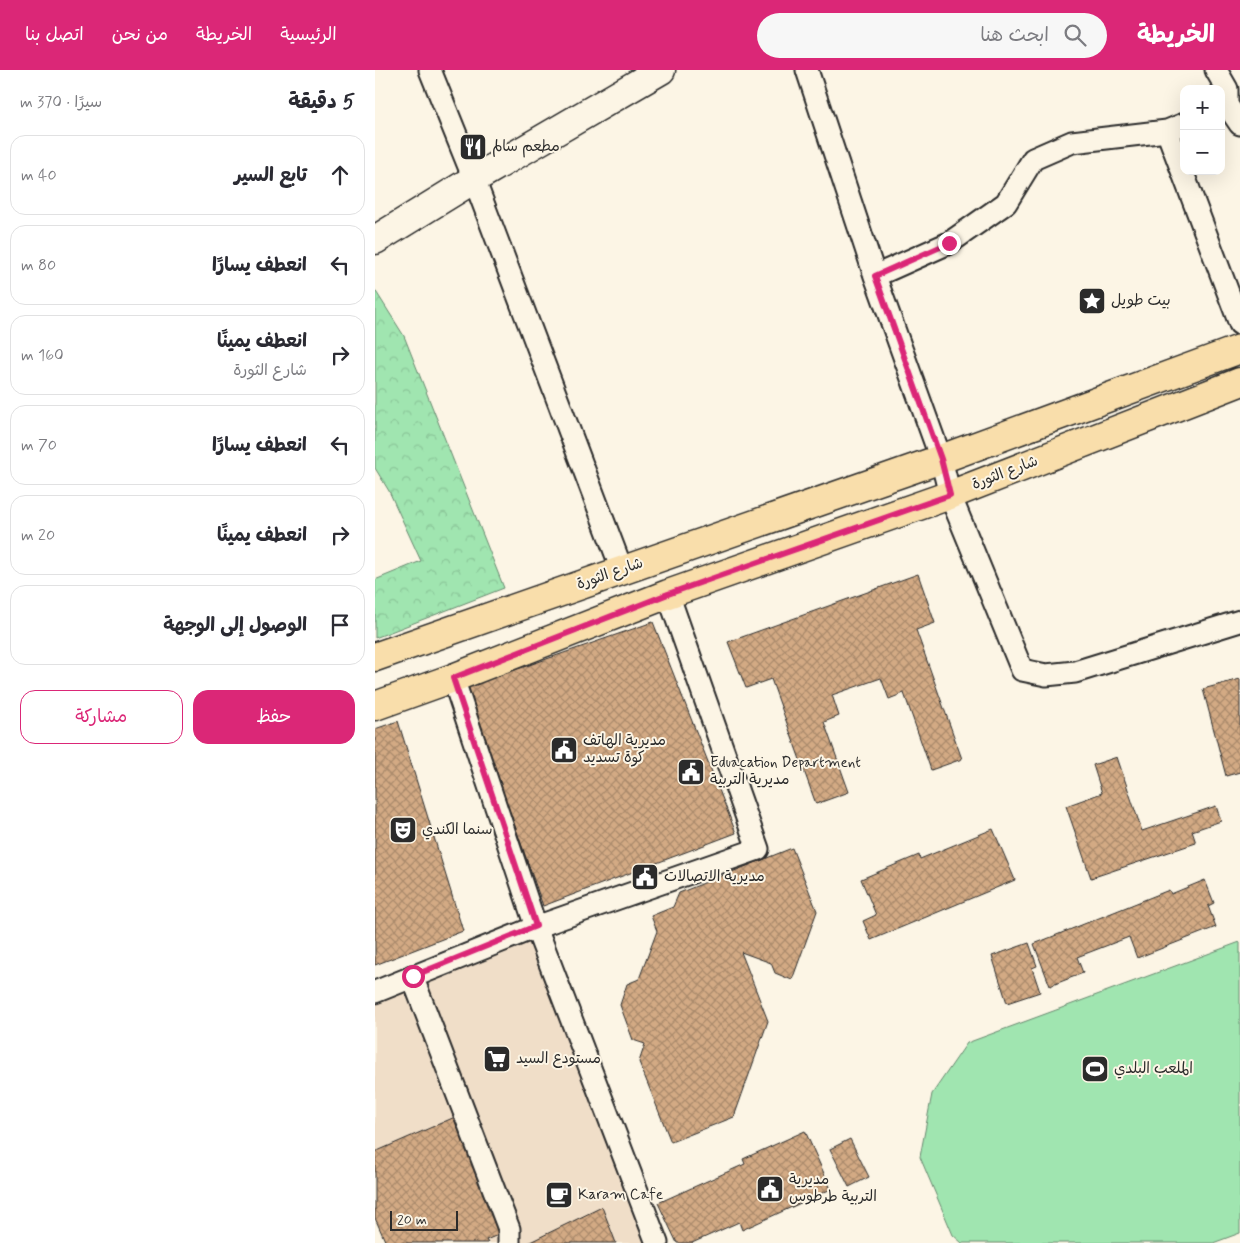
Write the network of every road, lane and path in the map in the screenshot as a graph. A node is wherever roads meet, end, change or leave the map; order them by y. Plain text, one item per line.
1 (430, 70) edge
2 (661, 70) edge
3 (807, 70) edge
4 (1216, 70) edge
5 (1225, 85) edge
6 (1225, 86) edge
7 (1225, 100) edge
8 (1225, 107) edge
9 (1240, 124) edge
10 (1175, 128) edge
11 (474, 179) junction
12 (375, 240) edge
13 (875, 276) junction
14 (1240, 324) edge
15 (1240, 349) edge
16 (1240, 382) edge
17 (941, 459) junction
18 (950, 495) junction
19 (622, 570) junction
20 (668, 594) junction
21 (1240, 621) edge
22 (375, 657) edge
23 (453, 678) junction
24 (375, 706) edge
25 (536, 926) junction
26 (413, 976) junction
27 (375, 992) edge
28 (509, 1243) edge
29 (657, 1243) edge

1 - 11 street
2 - 11 street
3 - 13 street
4 - 5 street
6 - 7 street
8 - 9 street
10 - 13 street
10 - 14 street
11 - 12 street
11 - 19 street
13 - 17 street
15 - 17 main road, شارع الثورة
16 - 18 main road, شارع الثورة
17 - 18 street
17 - 19 main road, شارع الثورة
18 - 20 main road, شارع الثورة
18 - 21 street
19 - 22 main road, شارع الثورة
20 - 23 main road, شارع الثورة
20 - 25 street
23 - 24 main road, شارع الثورة
23 - 25 street
25 - 26 street
25 - 29 street
26 - 27 street
26 - 28 street

